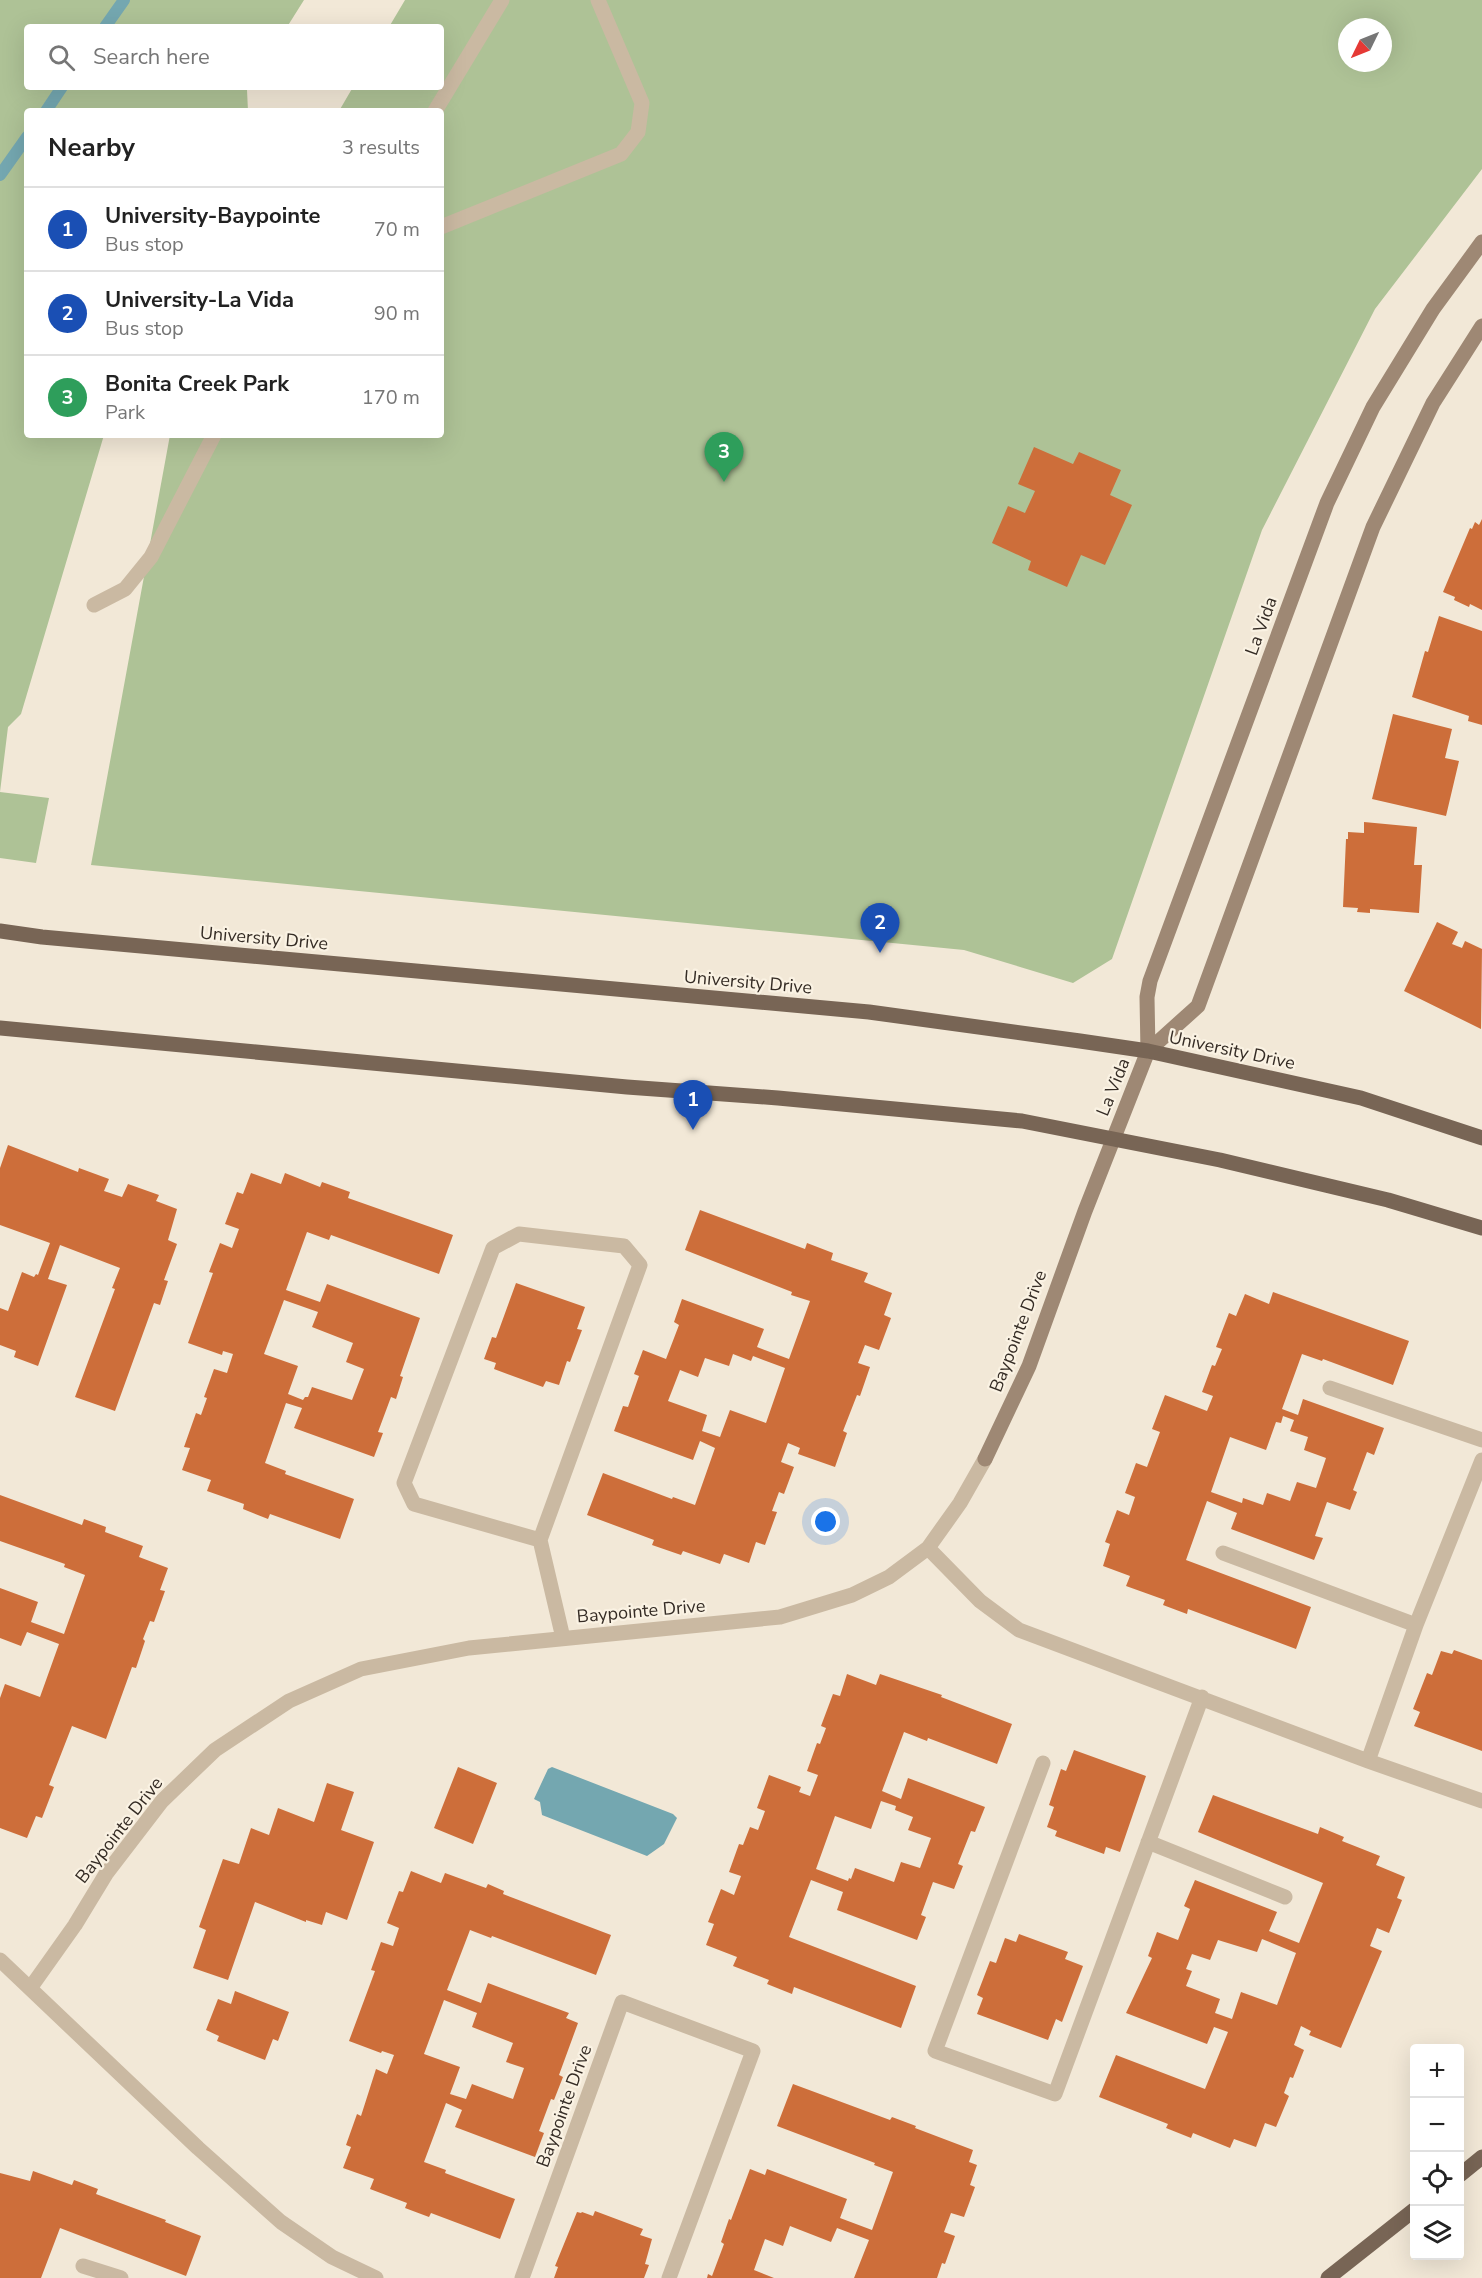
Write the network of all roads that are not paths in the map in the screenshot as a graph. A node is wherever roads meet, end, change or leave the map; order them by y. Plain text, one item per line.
1 (502, 0) edge
2 (598, 0) edge
3 (437, 108) edge
4 (444, 226) edge
5 (1482, 242) edge
6 (1482, 326) edge
7 (212, 438) edge
8 (94, 604) dead end
9 (0, 931) edge
10 (0, 1028) edge
11 (1148, 1052) junction
12 (1113, 1138) junction
13 (1482, 1138) edge
14 (1434, 1214) junction
15 (1482, 1228) edge
16 (1482, 1239) edge
17 (1330, 1388) dead end
18 (1482, 1440) edge
19 (985, 1459) joint
20 (1482, 1460) edge
21 (540, 1540) junction
22 (928, 1548) junction
23 (1223, 1553) dead end
24 (1416, 1625) junction
25 (563, 1638) junction
26 (1202, 1697) junction
27 (1368, 1761) junction
28 (1042, 1763) dead end
29 (1482, 1801) edge
30 (1148, 1842) junction
31 (1285, 1896) dead end
32 (0, 1960) edge
33 (31, 1988) junction
34 (1482, 2157) edge
35 (1464, 2172) edge
36 (1410, 2213) edge
37 (83, 2266) dead end
38 (121, 2278) edge
39 (376, 2278) edge
40 (522, 2278) edge
41 (669, 2278) edge
42 (1328, 2278) edge

1 - 3 lane
2 - 4 lane
5 - 11 street, La Vida
6 - 11 street, La Vida
7 - 8 lane
9 - 11 main road, University Drive
10 - 12 main road
11 - 12 street, La Vida
11 - 13 main road, University Drive
12 - 14 main road
12 - 19 street, Baypointe Drive
14 - 15 main road
14 - 16 main road
17 - 18 lane
19 - 22 lane, Baypointe Drive
20 - 24 lane
21 - 21 lane
21 - 25 lane
22 - 25 lane, Baypointe Drive
22 - 26 lane
23 - 24 lane
24 - 27 lane
25 - 33 lane, Baypointe Drive
26 - 27 lane
26 - 30 lane
27 - 29 lane
28 - 30 lane
30 - 31 lane
32 - 33 lane
33 - 39 lane
34 - 35 main road
36 - 42 main road
37 - 38 lane
40 - 41 lane, Baypointe Drive

